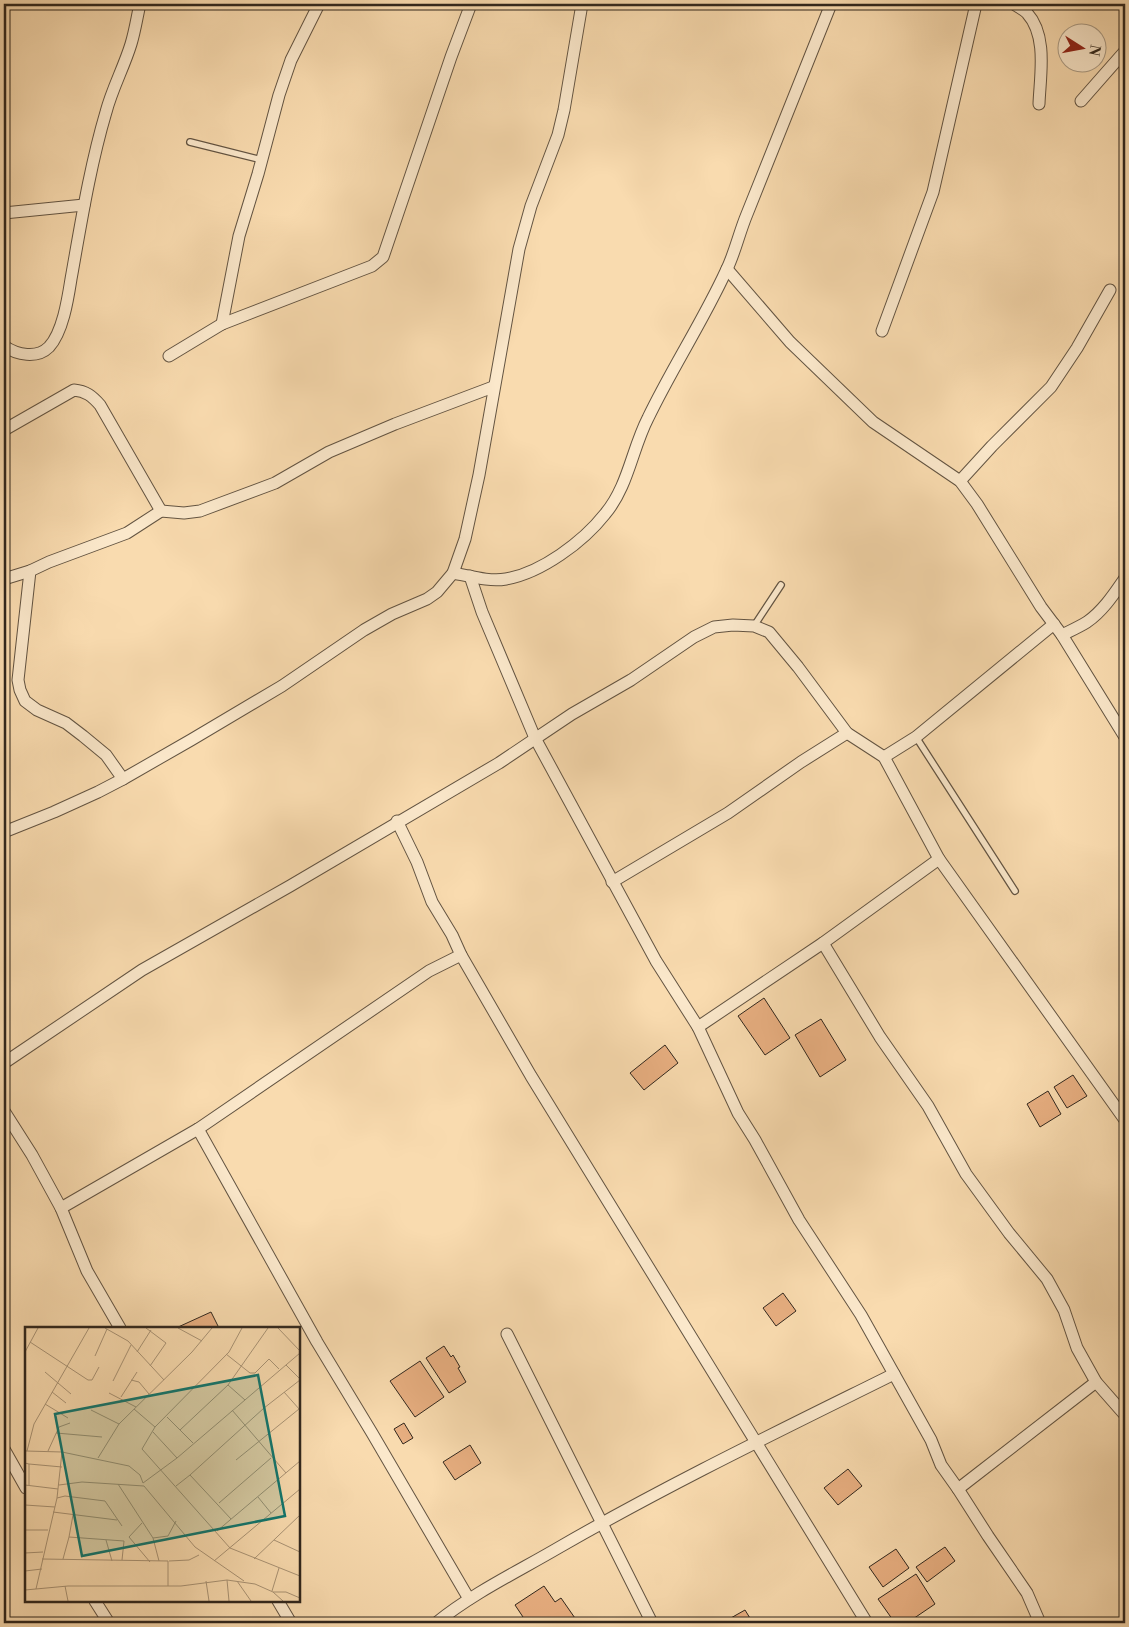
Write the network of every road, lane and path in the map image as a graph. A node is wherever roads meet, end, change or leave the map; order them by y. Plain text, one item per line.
1 (140, 4) edge
2 (319, 4) edge
3 (471, 4) edge
4 (582, 4) edge
5 (831, 4) edge
6 (976, 4) edge
7 (1014, 4) edge
8 (1125, 52) edge
9 (1081, 101) dead end
10 (1038, 104) dead end
11 (190, 142) dead end
12 (262, 160) junction
13 (84, 205) junction
14 (4, 213) edge
15 (728, 269) junction
16 (1110, 290) dead end
17 (222, 324) junction
18 (882, 331) dead end
19 (4, 346) edge
20 (169, 356) dead end
21 (493, 387) junction
22 (4, 430) edge
23 (960, 481) junction
24 (161, 511) junction
25 (30, 571) junction
26 (453, 573) junction
27 (470, 576) junction
28 (1125, 578) edge
29 (4, 579) edge
30 (781, 585) dead end
31 (1054, 624) junction
32 (754, 626) junction
33 (1062, 635) junction
34 (847, 733) junction
35 (1125, 737) edge
36 (534, 738) junction
37 (916, 738) junction
38 (884, 756) junction
39 (123, 780) junction
40 (397, 821) junction
41 (4, 832) edge
42 (939, 859) junction
43 (612, 882) junction
44 (1015, 890) dead end
45 (823, 943) junction
46 (461, 955) junction
47 (698, 1027) junction
48 (4, 1063) edge
49 (4, 1111) edge
50 (1125, 1120) edge
51 (198, 1129) junction
52 (61, 1208) junction
53 (119, 1327) edge
54 (507, 1334) dead end
55 (894, 1374) junction
56 (1096, 1382) junction
57 (1125, 1416) edge
58 (756, 1442) junction
59 (4, 1449) edge
60 (25, 1486) edge
61 (958, 1488) junction
62 (602, 1522) junction
63 (469, 1600) junction
64 (96, 1602) edge
65 (279, 1602) edge
66 (108, 1623) edge
67 (291, 1623) edge
68 (436, 1623) edge
69 (652, 1623) edge
70 (867, 1623) edge
71 (1040, 1623) edge

1 - 13 street
2 - 12 street
3 - 17 street
4 - 21 street
5 - 15 street
6 - 18 street
7 - 10 street
8 - 9 street
11 - 12 lane
12 - 17 street
13 - 14 street
13 - 19 street
15 - 23 street
15 - 27 street
16 - 23 street
17 - 20 street
21 - 24 street
21 - 26 street
22 - 24 street
23 - 31 street
24 - 25 street
25 - 29 street
25 - 39 street
26 - 27 street
26 - 39 street
27 - 36 street
28 - 33 street
30 - 32 lane
31 - 33 street
31 - 37 street
32 - 34 street
32 - 36 street
33 - 35 street
34 - 38 street
34 - 43 street
36 - 40 street
36 - 43 street
37 - 38 street
37 - 44 lane
38 - 42 street
39 - 41 street
40 - 46 street
40 - 48 street
42 - 45 street
42 - 50 street
43 - 47 street
45 - 47 street
45 - 56 street
46 - 51 street
46 - 58 street
47 - 55 street
49 - 52 street
51 - 52 street
51 - 63 street
52 - 53 street
54 - 62 street
55 - 58 street
55 - 61 street
56 - 57 street
56 - 61 street
58 - 62 street
58 - 70 street
59 - 60 street
61 - 71 street
62 - 63 street
62 - 69 street
63 - 68 street
64 - 66 street
65 - 67 street

